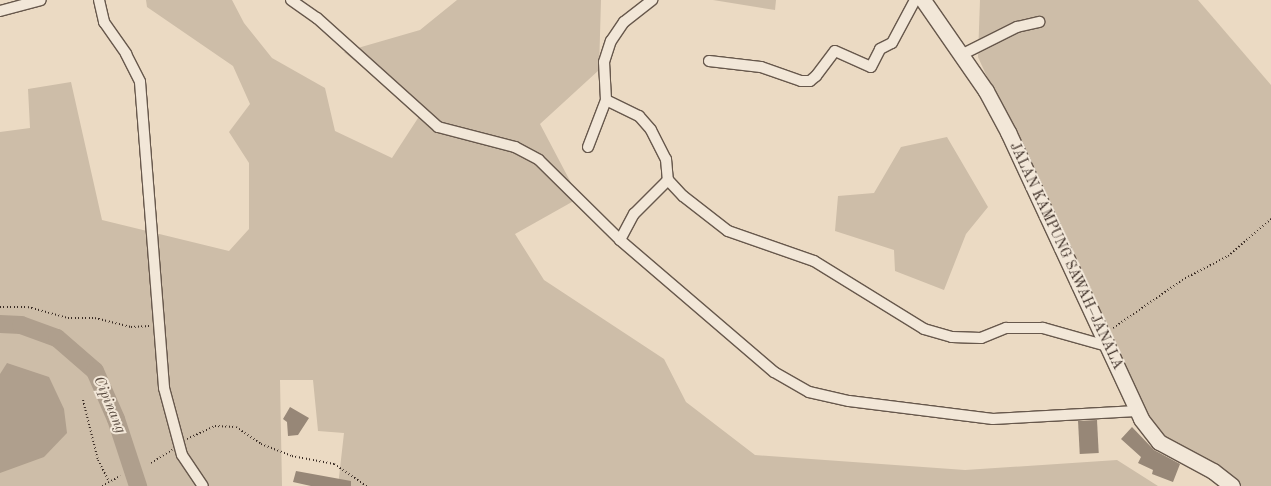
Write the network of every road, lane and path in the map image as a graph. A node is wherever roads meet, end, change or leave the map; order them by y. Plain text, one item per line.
1 (41, 0) edge
2 (99, 0) edge
3 (291, 0) edge
4 (652, 0) edge
5 (915, 0) edge
6 (923, 0) edge
7 (0, 11) edge
8 (1039, 22) dead end
9 (961, 55) junction
10 (709, 61) dead end
11 (606, 100) junction
12 (588, 147) dead end
13 (668, 180) junction
14 (1271, 219) edge
15 (620, 240) junction
16 (0, 307) edge
17 (157, 326) junction
18 (1105, 341) junction
19 (83, 400) dead end
20 (1137, 411) junction
21 (178, 443) junction
22 (152, 463) dead end
23 (120, 476) dead end
24 (109, 482) junction
25 (102, 486) edge
26 (203, 486) edge
27 (367, 486) edge
28 (1232, 486) edge

1 - 7 street
2 - 17 street
3 - 15 street
4 - 11 street
5 - 10 street
6 - 9 main road, JALAN KAMPUNG SAWAH–JANALA
8 - 9 street
9 - 18 main road, JALAN KAMPUNG SAWAH–JANALA
11 - 12 street
11 - 13 street
13 - 15 street
13 - 18 street
14 - 18 path
15 - 20 street
16 - 17 path
17 - 21 street
18 - 20 main road, JALAN KAMPUNG SAWAH–JANALA
19 - 24 path
20 - 28 main road, JALAN KAMPUNG SAWAH–JANALA
21 - 22 path
21 - 26 street
21 - 27 path
23 - 24 path
24 - 25 path

